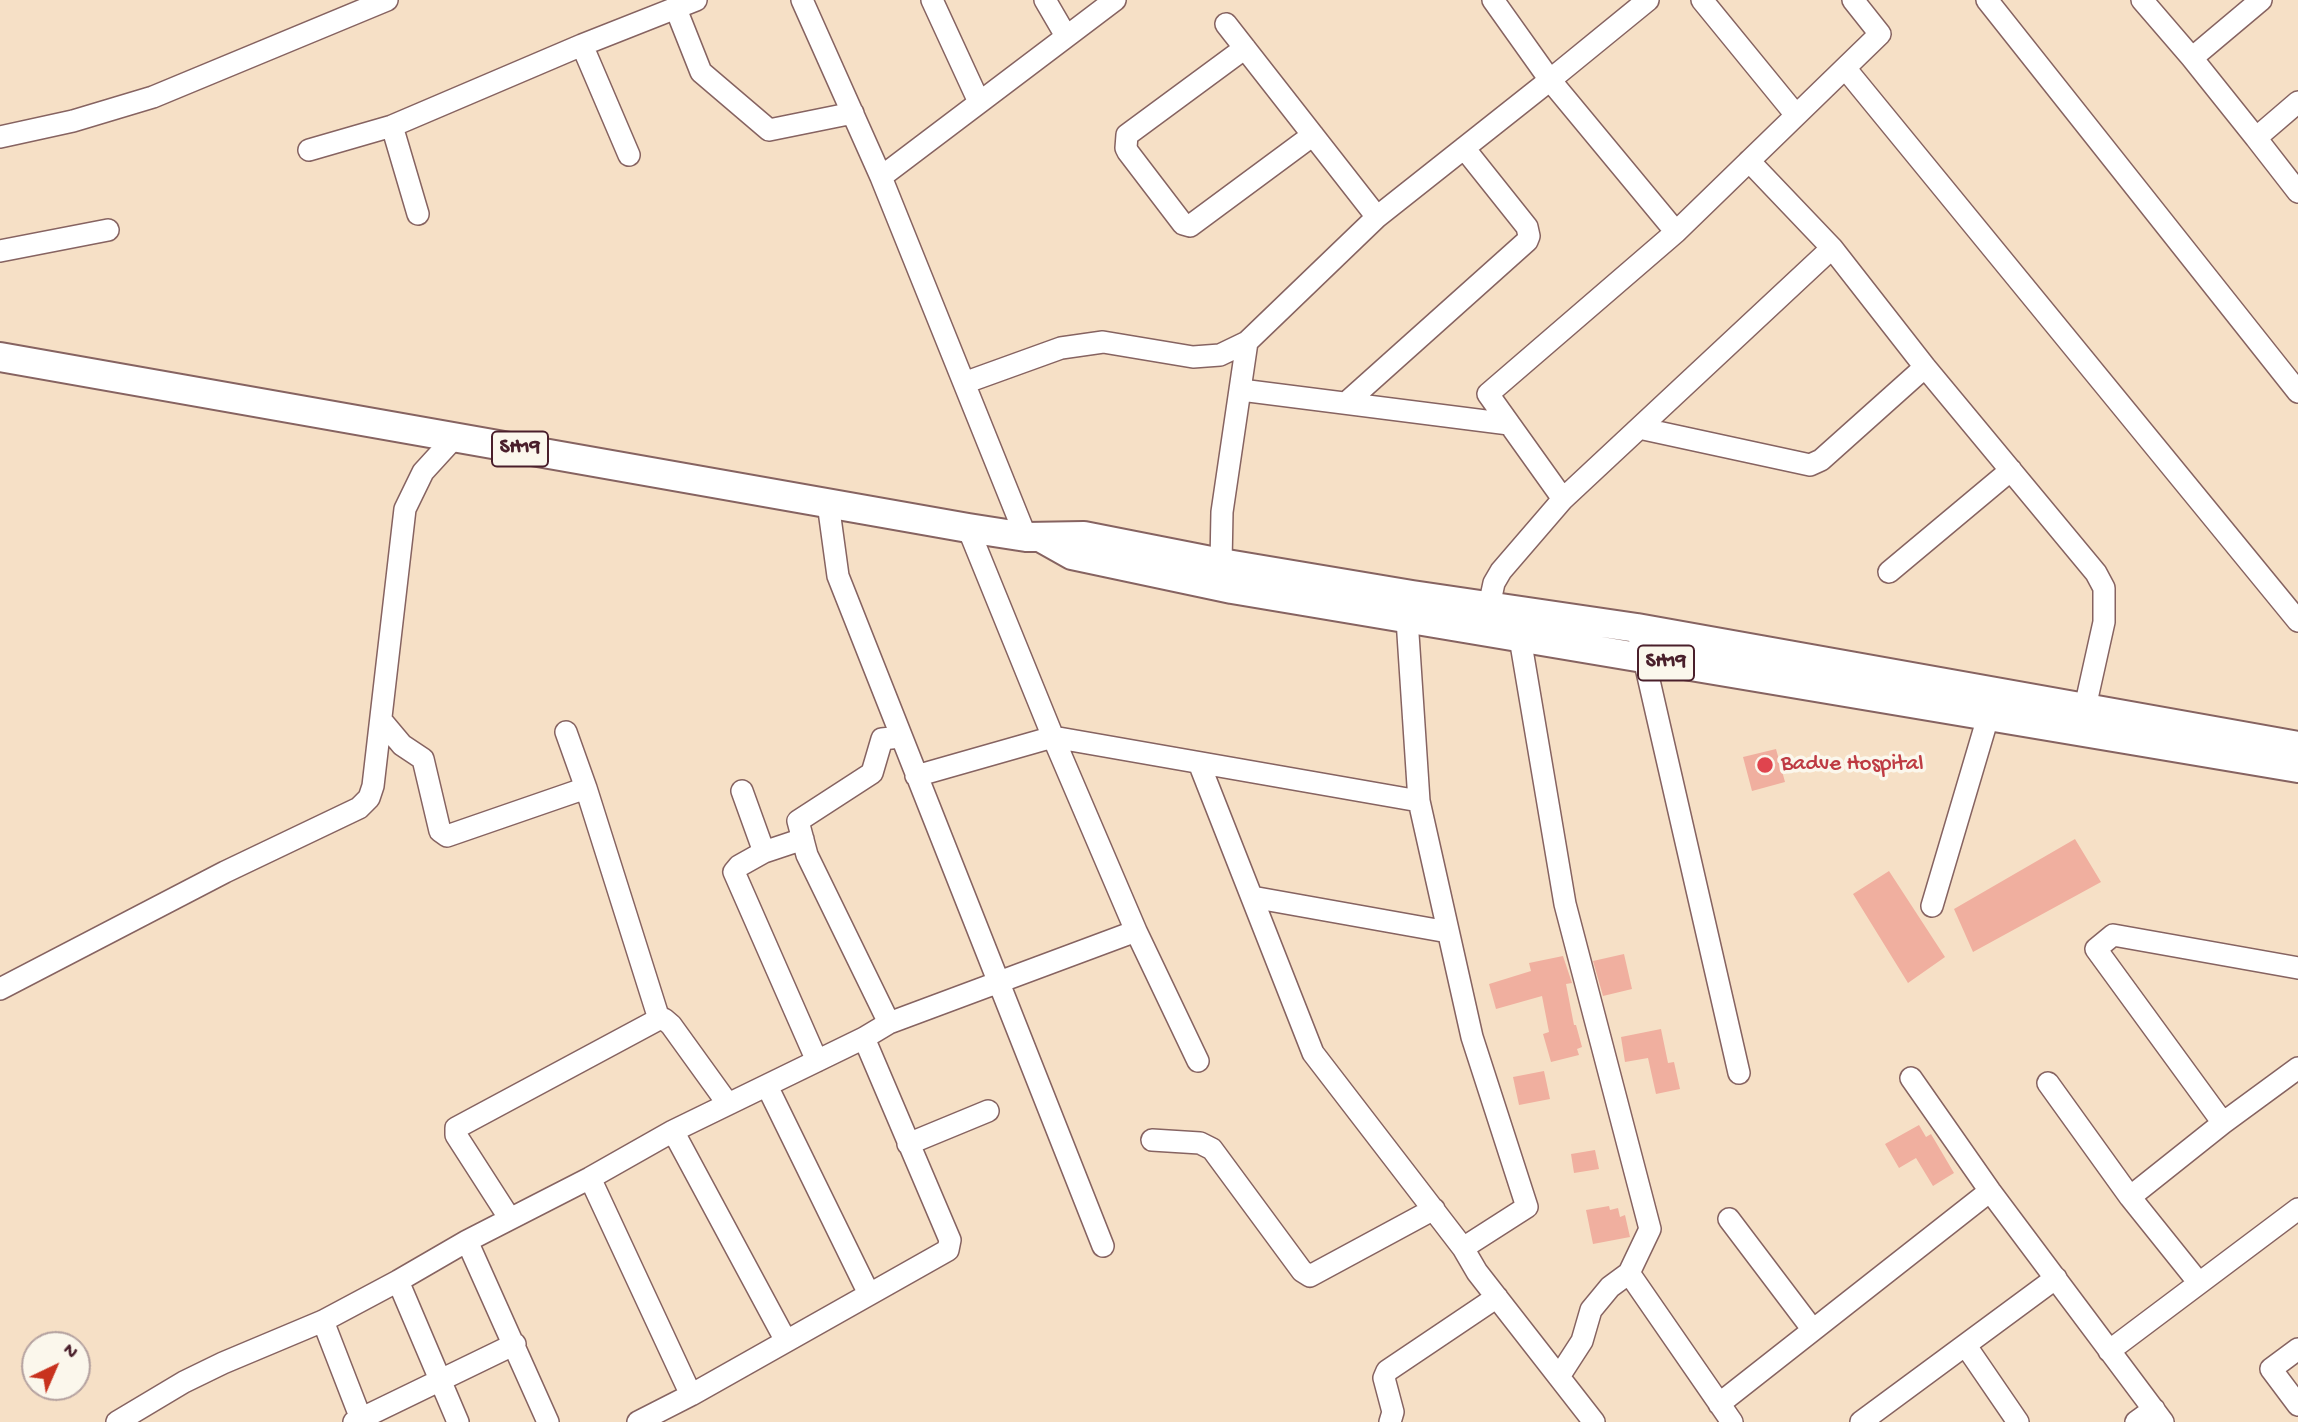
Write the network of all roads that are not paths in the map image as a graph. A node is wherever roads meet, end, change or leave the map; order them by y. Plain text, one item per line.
1 (387, 0) edge
2 (696, 0) edge
3 (802, 0) edge
4 (932, 0) edge
5 (1045, 0) edge
6 (1115, 0) edge
7 (1493, 0) edge
8 (1648, 0) edge
9 (1702, 0) edge
10 (1853, 0) edge
11 (1987, 0) edge
12 (2142, 0) edge
13 (2261, 0) edge
14 (676, 9) junction
15 (1226, 24) dead end
16 (1066, 36) junction
17 (582, 45) junction
18 (1245, 48) junction
19 (2192, 58) junction
20 (1845, 68) junction
21 (1550, 80) junction
22 (979, 102) junction
23 (2298, 102) edge
24 (853, 113) junction
25 (1796, 115) junction
26 (392, 126) junction
27 (1313, 135) junction
28 (0, 137) edge
29 (2256, 138) junction
30 (1464, 148) junction
31 (309, 150) dead end
32 (629, 155) dead end
33 (1748, 161) junction
34 (881, 177) junction
35 (2298, 192) edge
36 (418, 214) dead end
37 (1377, 217) junction
38 (108, 230) dead end
39 (1676, 232) junction
40 (1832, 248) junction
41 (0, 251) edge
42 (1247, 342) junction
43 (0, 357) edge
44 (1925, 366) junction
45 (964, 383) junction
46 (1241, 390) junction
47 (2298, 393) edge
48 (1346, 403) junction
49 (1510, 424) junction
50 (1639, 428) junction
51 (455, 437) junction
52 (2011, 470) junction
53 (1563, 499) junction
54 (828, 503) junction
55 (968, 528) junction
56 (1033, 537) junction
57 (1889, 572) dead end
58 (1219, 574) junction
59 (1407, 619) junction
60 (1486, 619) junction
61 (2298, 621) edge
62 (1637, 628) junction
63 (1520, 638) junction
64 (1645, 660) junction
65 (1988, 717) junction
66 (381, 720) junction
67 (2082, 720) junction
68 (566, 732) dead end
69 (900, 737) junction
70 (1053, 737) junction
71 (2298, 746) edge
72 (1199, 763) junction
73 (2298, 768) edge
74 (916, 776) junction
75 (586, 788) junction
76 (743, 791) dead end
77 (1419, 801) junction
78 (803, 839) junction
79 (764, 852) junction
80 (1252, 897) junction
81 (1932, 906) dead end
82 (1136, 931) junction
83 (1448, 932) junction
84 (2298, 968) edge
85 (999, 981) junction
86 (0, 989) edge
87 (659, 1019) junction
88 (889, 1023) junction
89 (864, 1038) junction
90 (817, 1061) junction
91 (1198, 1061) dead end
92 (2298, 1068) edge
93 (1738, 1073) dead end
94 (1911, 1078) dead end
95 (2048, 1083) dead end
96 (767, 1086) junction
97 (728, 1104) junction
98 (988, 1111) dead end
99 (2223, 1124) junction
100 (673, 1131) junction
101 (1152, 1140) dead end
102 (908, 1144) junction
103 (590, 1178) junction
104 (1990, 1191) junction
105 (2130, 1197) junction
106 (1434, 1209) junction
107 (2298, 1209) edge
108 (510, 1219) junction
109 (1729, 1219) dead end
110 (467, 1241) junction
111 (1103, 1246) dead end
112 (1463, 1248) junction
113 (1629, 1273) junction
114 (2056, 1278) junction
115 (398, 1282) junction
116 (2199, 1283) junction
117 (869, 1294) junction
118 (1497, 1297) junction
119 (323, 1321) junction
120 (1813, 1330) junction
121 (786, 1341) junction
122 (515, 1344) junction
123 (1966, 1346) junction
124 (2298, 1349) edge
125 (2109, 1351) junction
126 (1560, 1375) junction
127 (440, 1381) junction
128 (691, 1395) junction
129 (1719, 1405) junction
130 (2298, 1405) edge
131 (2158, 1416) edge
132 (358, 1420) edge
133 (117, 1422) edge
134 (458, 1422) edge
135 (548, 1422) edge
136 (638, 1422) edge
137 (1390, 1422) edge
138 (1594, 1422) edge
139 (1732, 1422) edge
140 (1862, 1422) edge
141 (2018, 1422) edge
142 (2136, 1422) edge

1 - 28 street
2 - 14 street
3 - 24 street
4 - 22 street
5 - 16 street
6 - 16 street
7 - 21 street
8 - 21 street
9 - 25 street
10 - 20 street
11 - 47 street
12 - 19 street
13 - 19 street
14 - 17 street
14 - 24 street
15 - 18 street
16 - 22 street
17 - 26 street
17 - 32 street
18 - 27 street
18 - 27 street
19 - 29 street
20 - 25 street
20 - 61 street
21 - 30 street
21 - 39 street
22 - 34 street
23 - 29 street
24 - 34 street
25 - 33 street
26 - 31 street
26 - 36 street
27 - 37 street
29 - 35 street
30 - 37 street
30 - 48 street
33 - 39 street
33 - 40 street
34 - 45 street
37 - 42 street
38 - 41 street
39 - 49 street
40 - 44 street
40 - 50 street
42 - 45 street
42 - 46 street
43 - 51 main road, SH19
44 - 50 street
44 - 52 street
45 - 56 street
46 - 48 street
46 - 58 street
48 - 49 street
49 - 53 street
50 - 53 street
51 - 54 main road, SH19
51 - 66 street
52 - 57 street
52 - 67 street
53 - 60 street
54 - 55 main road, SH19
54 - 69 street
55 - 56 main road, SH19
55 - 70 street
56 - 58 main road, SH19
58 - 59 main road, SH19
58 - 60 main road, SH19
59 - 60 main road, SH19
59 - 77 street
60 - 62 main road, SH19
60 - 63 main road, SH19
62 - 64 street
62 - 67 main road, SH19
63 - 64 main road, SH19
63 - 113 street
64 - 65 main road, SH19
64 - 93 street
65 - 67 main road, SH19
65 - 81 street
66 - 75 street
66 - 86 street
67 - 71 main road, SH19
67 - 73 main road, SH19
68 - 75 street
69 - 74 street
69 - 78 street
70 - 72 street
70 - 74 street
70 - 82 street
72 - 77 street
72 - 80 street
74 - 85 street
75 - 87 street
76 - 79 street
77 - 83 street
78 - 79 street
78 - 88 street
79 - 90 street
80 - 83 street
80 - 106 street
82 - 85 street
82 - 91 street
83 - 112 street
84 - 99 street
85 - 88 street
85 - 111 street
87 - 97 street
87 - 108 street
88 - 89 street
89 - 90 street
89 - 102 street
90 - 96 street
92 - 99 street
94 - 104 street
95 - 105 street
96 - 97 street
96 - 117 street
97 - 100 street
98 - 102 street
99 - 105 street
100 - 103 street
100 - 121 street
101 - 106 street
102 - 117 street
103 - 108 street
103 - 128 street
104 - 114 street
104 - 120 street
105 - 116 street
106 - 112 street
107 - 116 street
108 - 110 street
109 - 120 street
110 - 115 street
110 - 122 street
112 - 118 street
113 - 126 street
113 - 129 street
114 - 123 street
114 - 125 street
115 - 119 street
115 - 127 street
116 - 125 street
117 - 121 street
118 - 126 street
118 - 137 street
119 - 132 street
119 - 133 street
120 - 129 street
121 - 128 street
122 - 127 street
122 - 135 street
123 - 140 street
123 - 141 street
124 - 130 street
125 - 131 street
126 - 138 street
127 - 132 street
127 - 134 street
128 - 136 street
129 - 139 street
131 - 142 street

